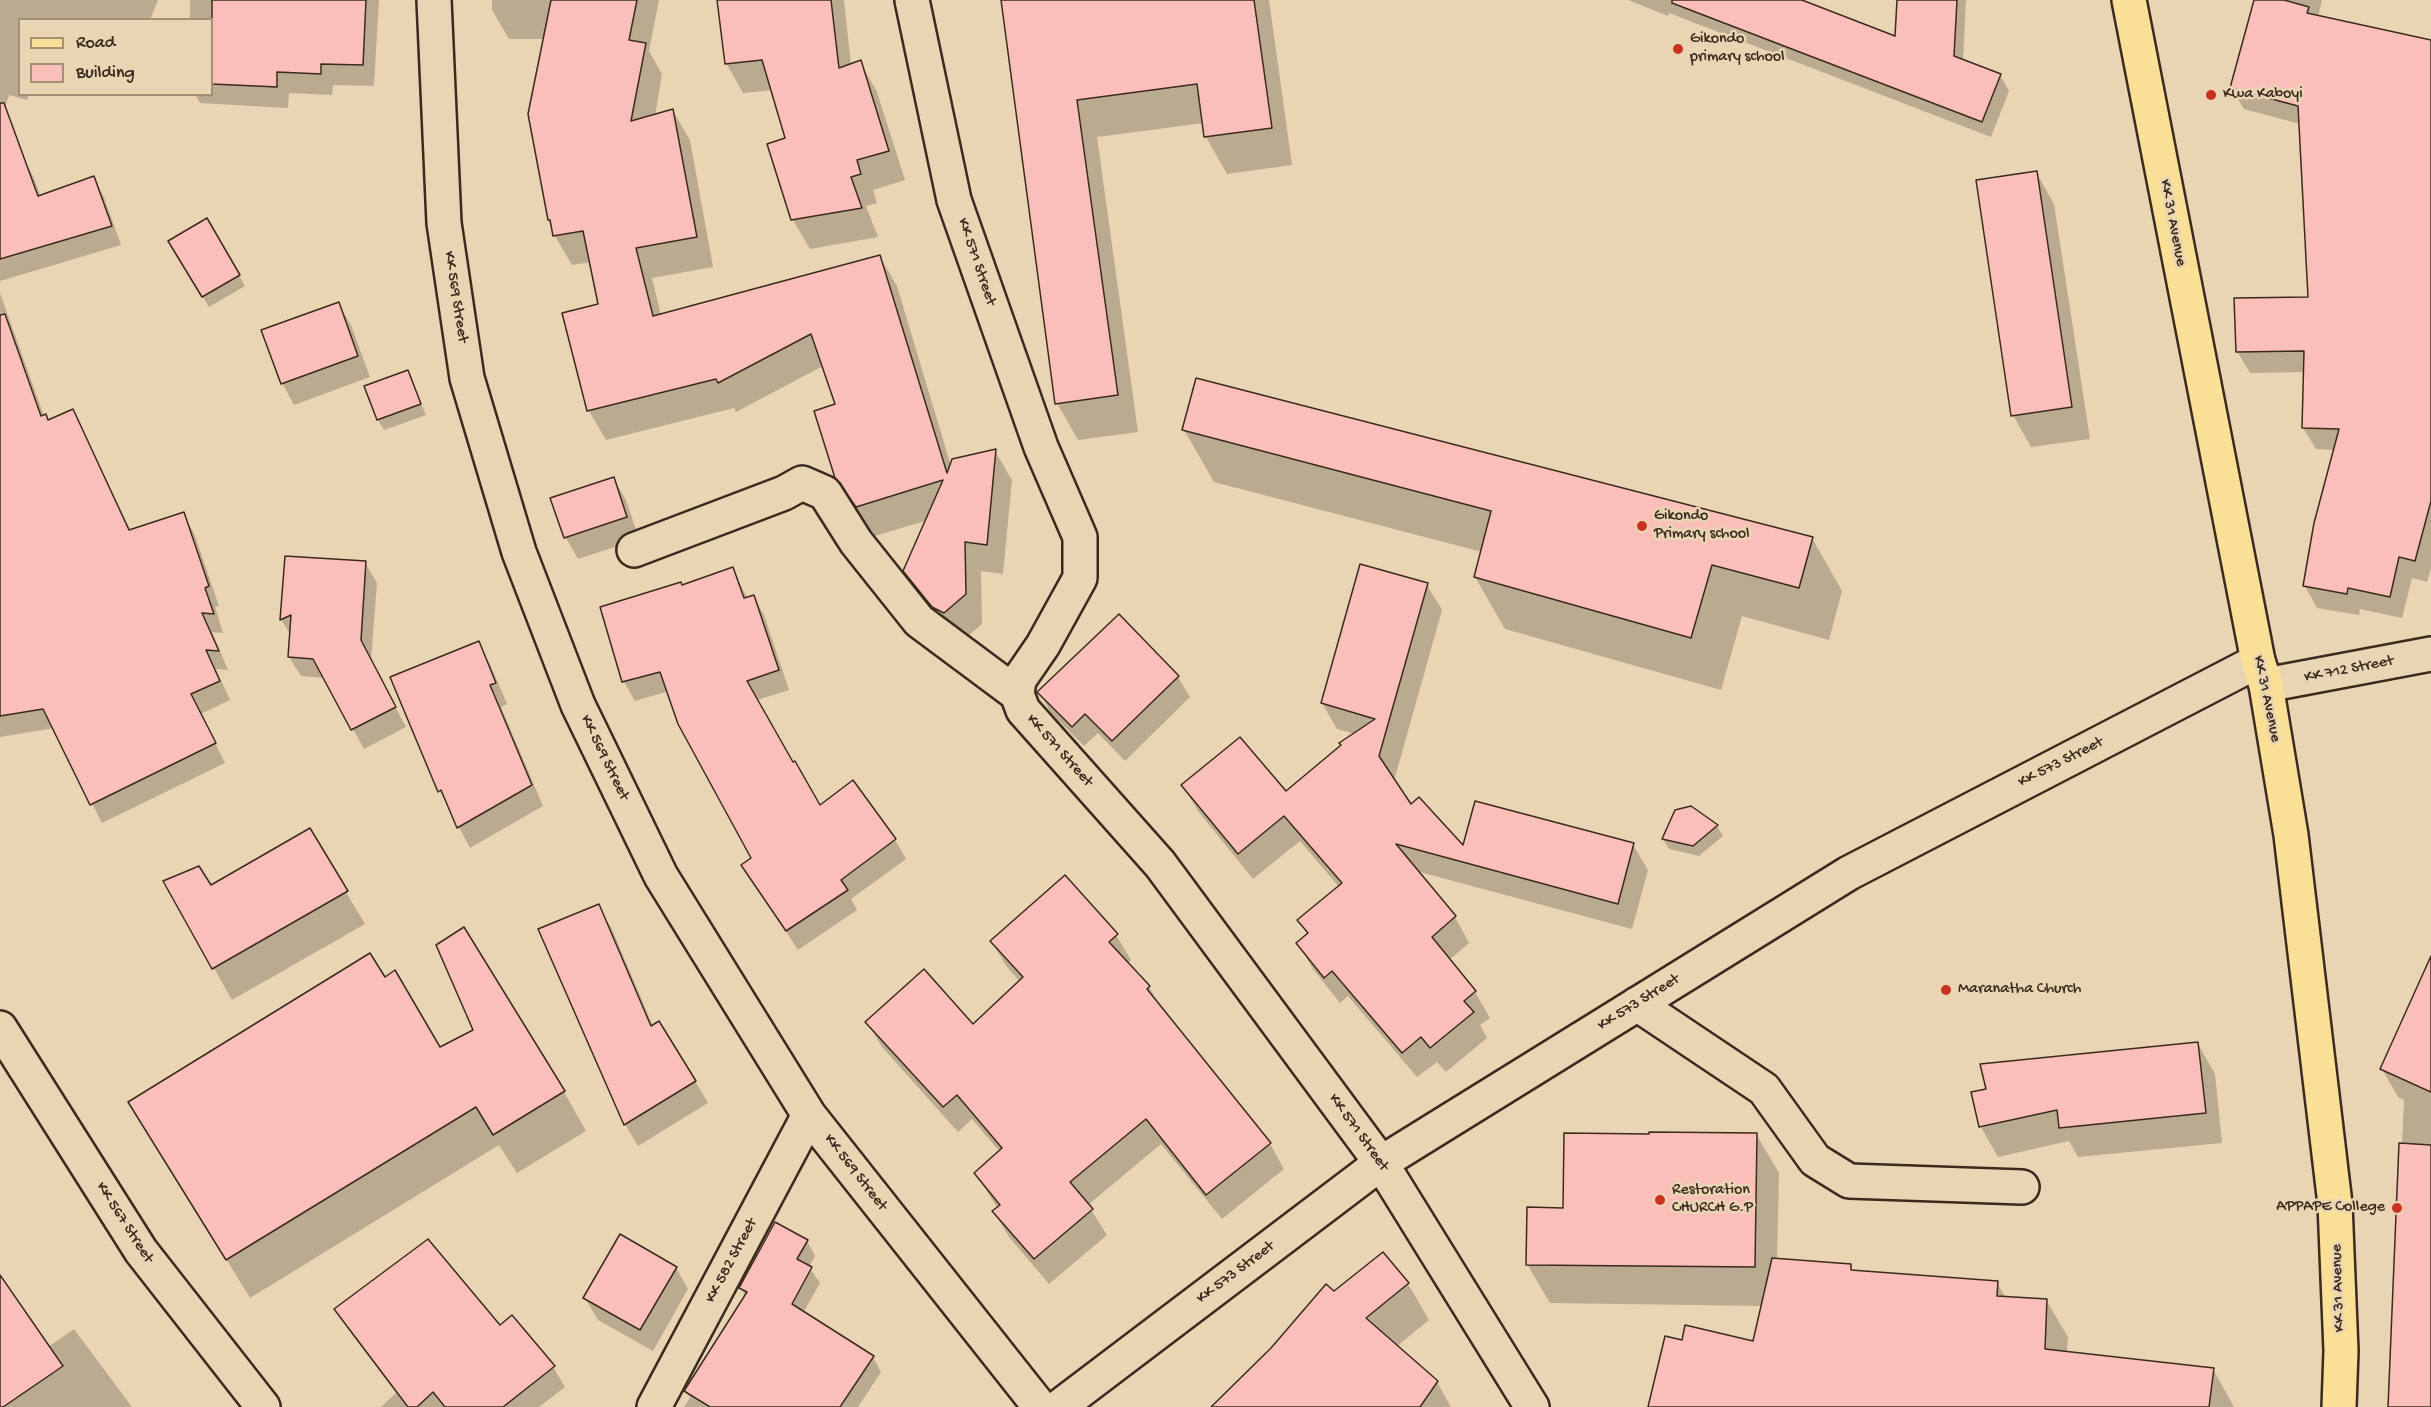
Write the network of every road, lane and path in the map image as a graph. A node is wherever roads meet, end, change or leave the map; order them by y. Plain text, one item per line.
1 (434, 0) edge
2 (912, 0) edge
3 (2129, 0) edge
4 (634, 550) dead end
5 (2431, 654) edge
6 (2262, 673) junction
7 (1017, 694) junction
8 (1637, 1004) junction
9 (0, 1028) edge
10 (809, 1114) junction
11 (1381, 1163) junction
12 (2022, 1187) dead end
13 (263, 1407) edge
14 (654, 1407) edge
15 (1040, 1407) edge
16 (1059, 1407) edge
17 (1532, 1407) edge
18 (2339, 1407) edge

1 - 10 street, KK 569 Street
2 - 7 street, KK 571 Street
3 - 6 main road, KK 31 Avenue
4 - 7 street
5 - 6 street, KK 712 Street
6 - 8 street, KK 573 Street
6 - 18 main road, KK 31 Avenue
7 - 11 street, KK 571 Street
8 - 11 street, KK 573 Street
8 - 12 street
9 - 13 street, KK 567 Street
10 - 14 street, KK 582 Street
10 - 15 street, KK 569 Street
11 - 16 street, KK 573 Street
11 - 17 street, KK 571 Street

